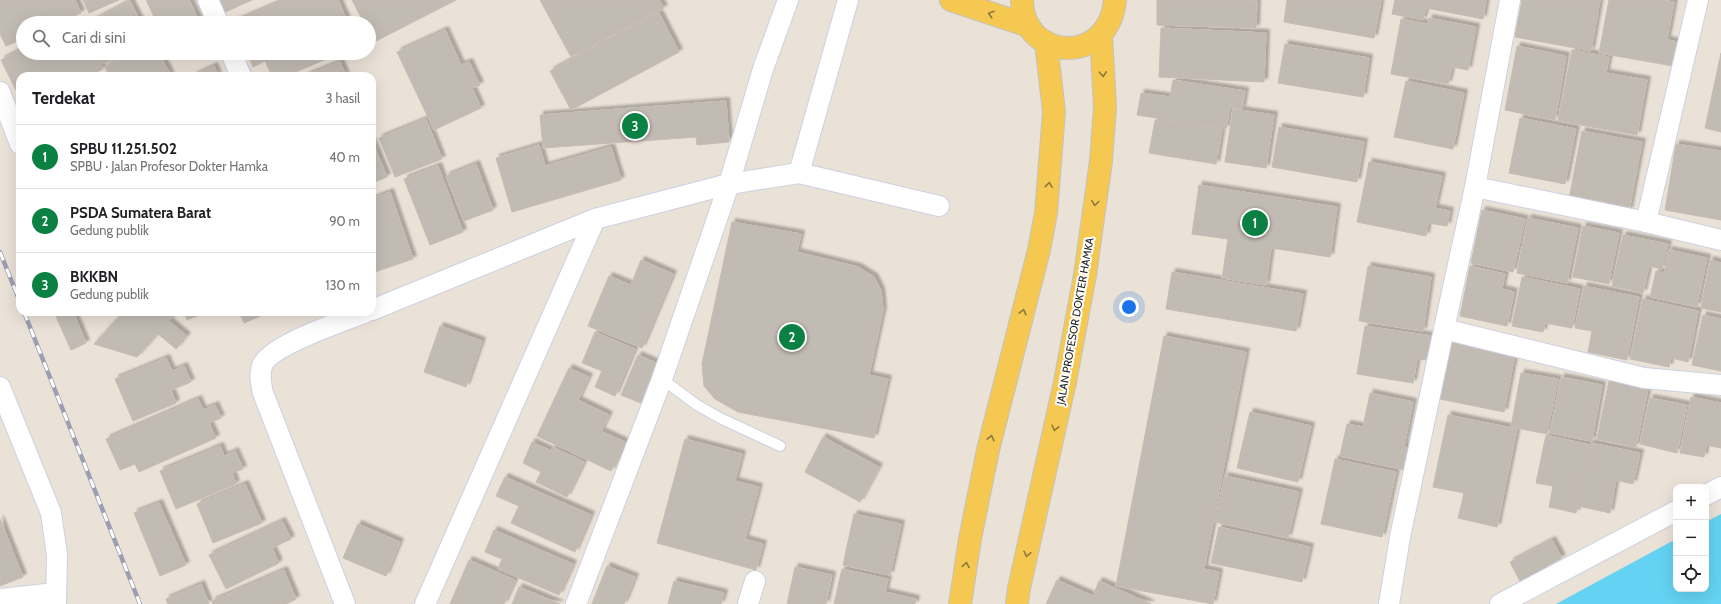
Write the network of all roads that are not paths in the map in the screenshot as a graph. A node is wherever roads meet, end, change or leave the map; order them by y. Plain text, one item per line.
1 (208, 0) edge
2 (788, 0) edge
3 (848, 0) edge
4 (951, 0) edge
5 (1022, 0) edge
6 (1115, 0) edge
7 (1510, 0) edge
8 (1698, 0) edge
9 (215, 16) edge
10 (1028, 26) junction
11 (1101, 35) junction
12 (1046, 42) junction
13 (234, 60) edge
14 (239, 72) edge
15 (0, 92) edge
16 (16, 134) edge
17 (799, 173) junction
18 (729, 184) junction
19 (1475, 187) junction
20 (939, 206) dead end
21 (595, 219) junction
22 (1646, 222) junction
23 (1721, 240) edge
24 (376, 308) edge
25 (356, 316) edge
26 (1444, 329) junction
27 (662, 379) junction
28 (1721, 385) edge
29 (0, 387) edge
30 (780, 446) dead end
31 (1721, 487) edge
32 (1709, 493) edge
33 (1673, 513) edge
34 (755, 581) dead end
35 (55, 598) edge
36 (0, 599) edge
37 (345, 604) edge
38 (425, 604) edge
39 (576, 604) edge
40 (748, 604) edge
41 (960, 604) edge
42 (1017, 604) edge
43 (1389, 604) edge
44 (1500, 604) edge

1 - 9 street
2 - 18 street
3 - 17 street
10 -> 4 main road
5 - 10 main road
6 - 11 main road
7 - 19 street
8 - 22 street
10 - 12 main road
11 - 12 main road
11 -> 42 main road, JALAN PROFESOR DOKTER HAMKA
41 -> 12 main road
13 - 14 street
15 - 16 street
17 - 18 street
17 - 20 street
18 - 21 street
18 - 27 street
19 - 22 street
19 - 26 street
21 - 24 street
21 - 38 street
22 - 23 street
25 - 37 street
26 - 28 street
26 - 43 street
27 - 30 lane
27 - 39 street
29 - 35 street
31 - 32 street
33 - 44 street
34 - 40 street
35 - 36 street

